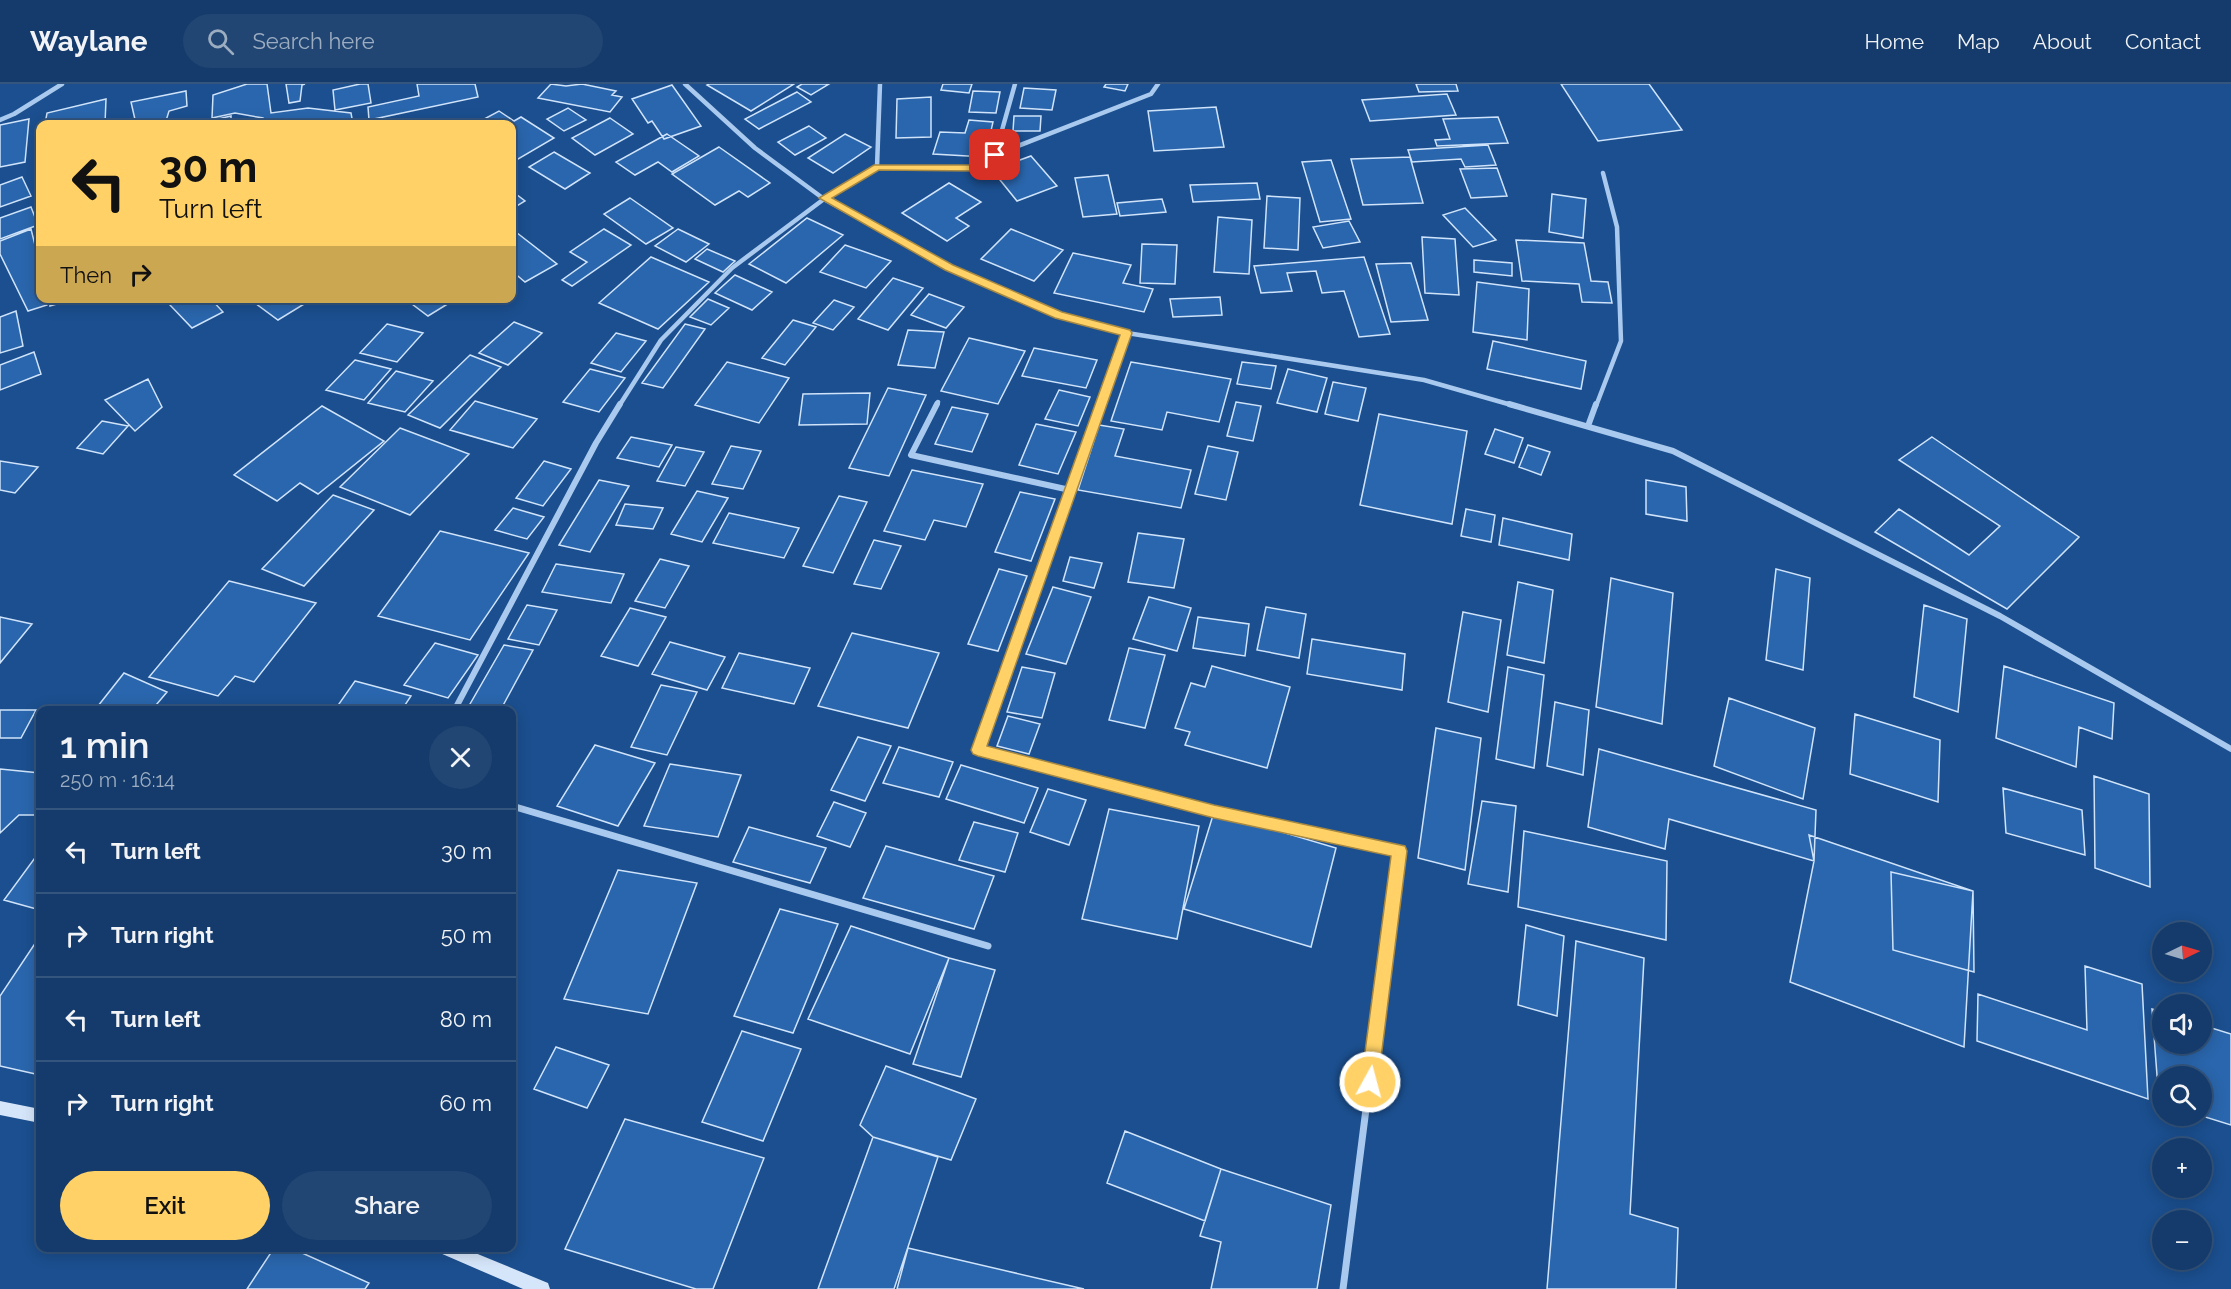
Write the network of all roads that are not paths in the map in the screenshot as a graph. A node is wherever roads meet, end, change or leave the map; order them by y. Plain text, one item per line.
1 (62, 84) edge
2 (686, 84) edge
3 (880, 84) edge
4 (1015, 84) edge
5 (1158, 84) edge
6 (0, 120) edge
7 (995, 155) junction
8 (878, 167) junction
9 (1603, 173) dead end
10 (824, 198) junction
11 (1126, 333) junction
12 (938, 402) dead end
13 (1588, 426) junction
14 (1070, 490) junction
15 (457, 706) edge
16 (2231, 749) edge
17 (516, 807) edge
18 (988, 946) dead end
19 (0, 1108) edge
20 (36, 1115) edge
21 (454, 1252) edge
22 (542, 1289) edge
23 (1342, 1289) edge

1 - 6 street
2 - 10 street
3 - 8 street
4 - 7 street
5 - 7 street
7 - 8 street
8 - 10 street
9 - 13 street
10 - 11 street
10 - 15 street
11 - 13 street
11 - 14 street
12 - 14 street
13 - 16 street
14 - 23 street
17 - 18 street
19 - 20 street
21 - 22 street

